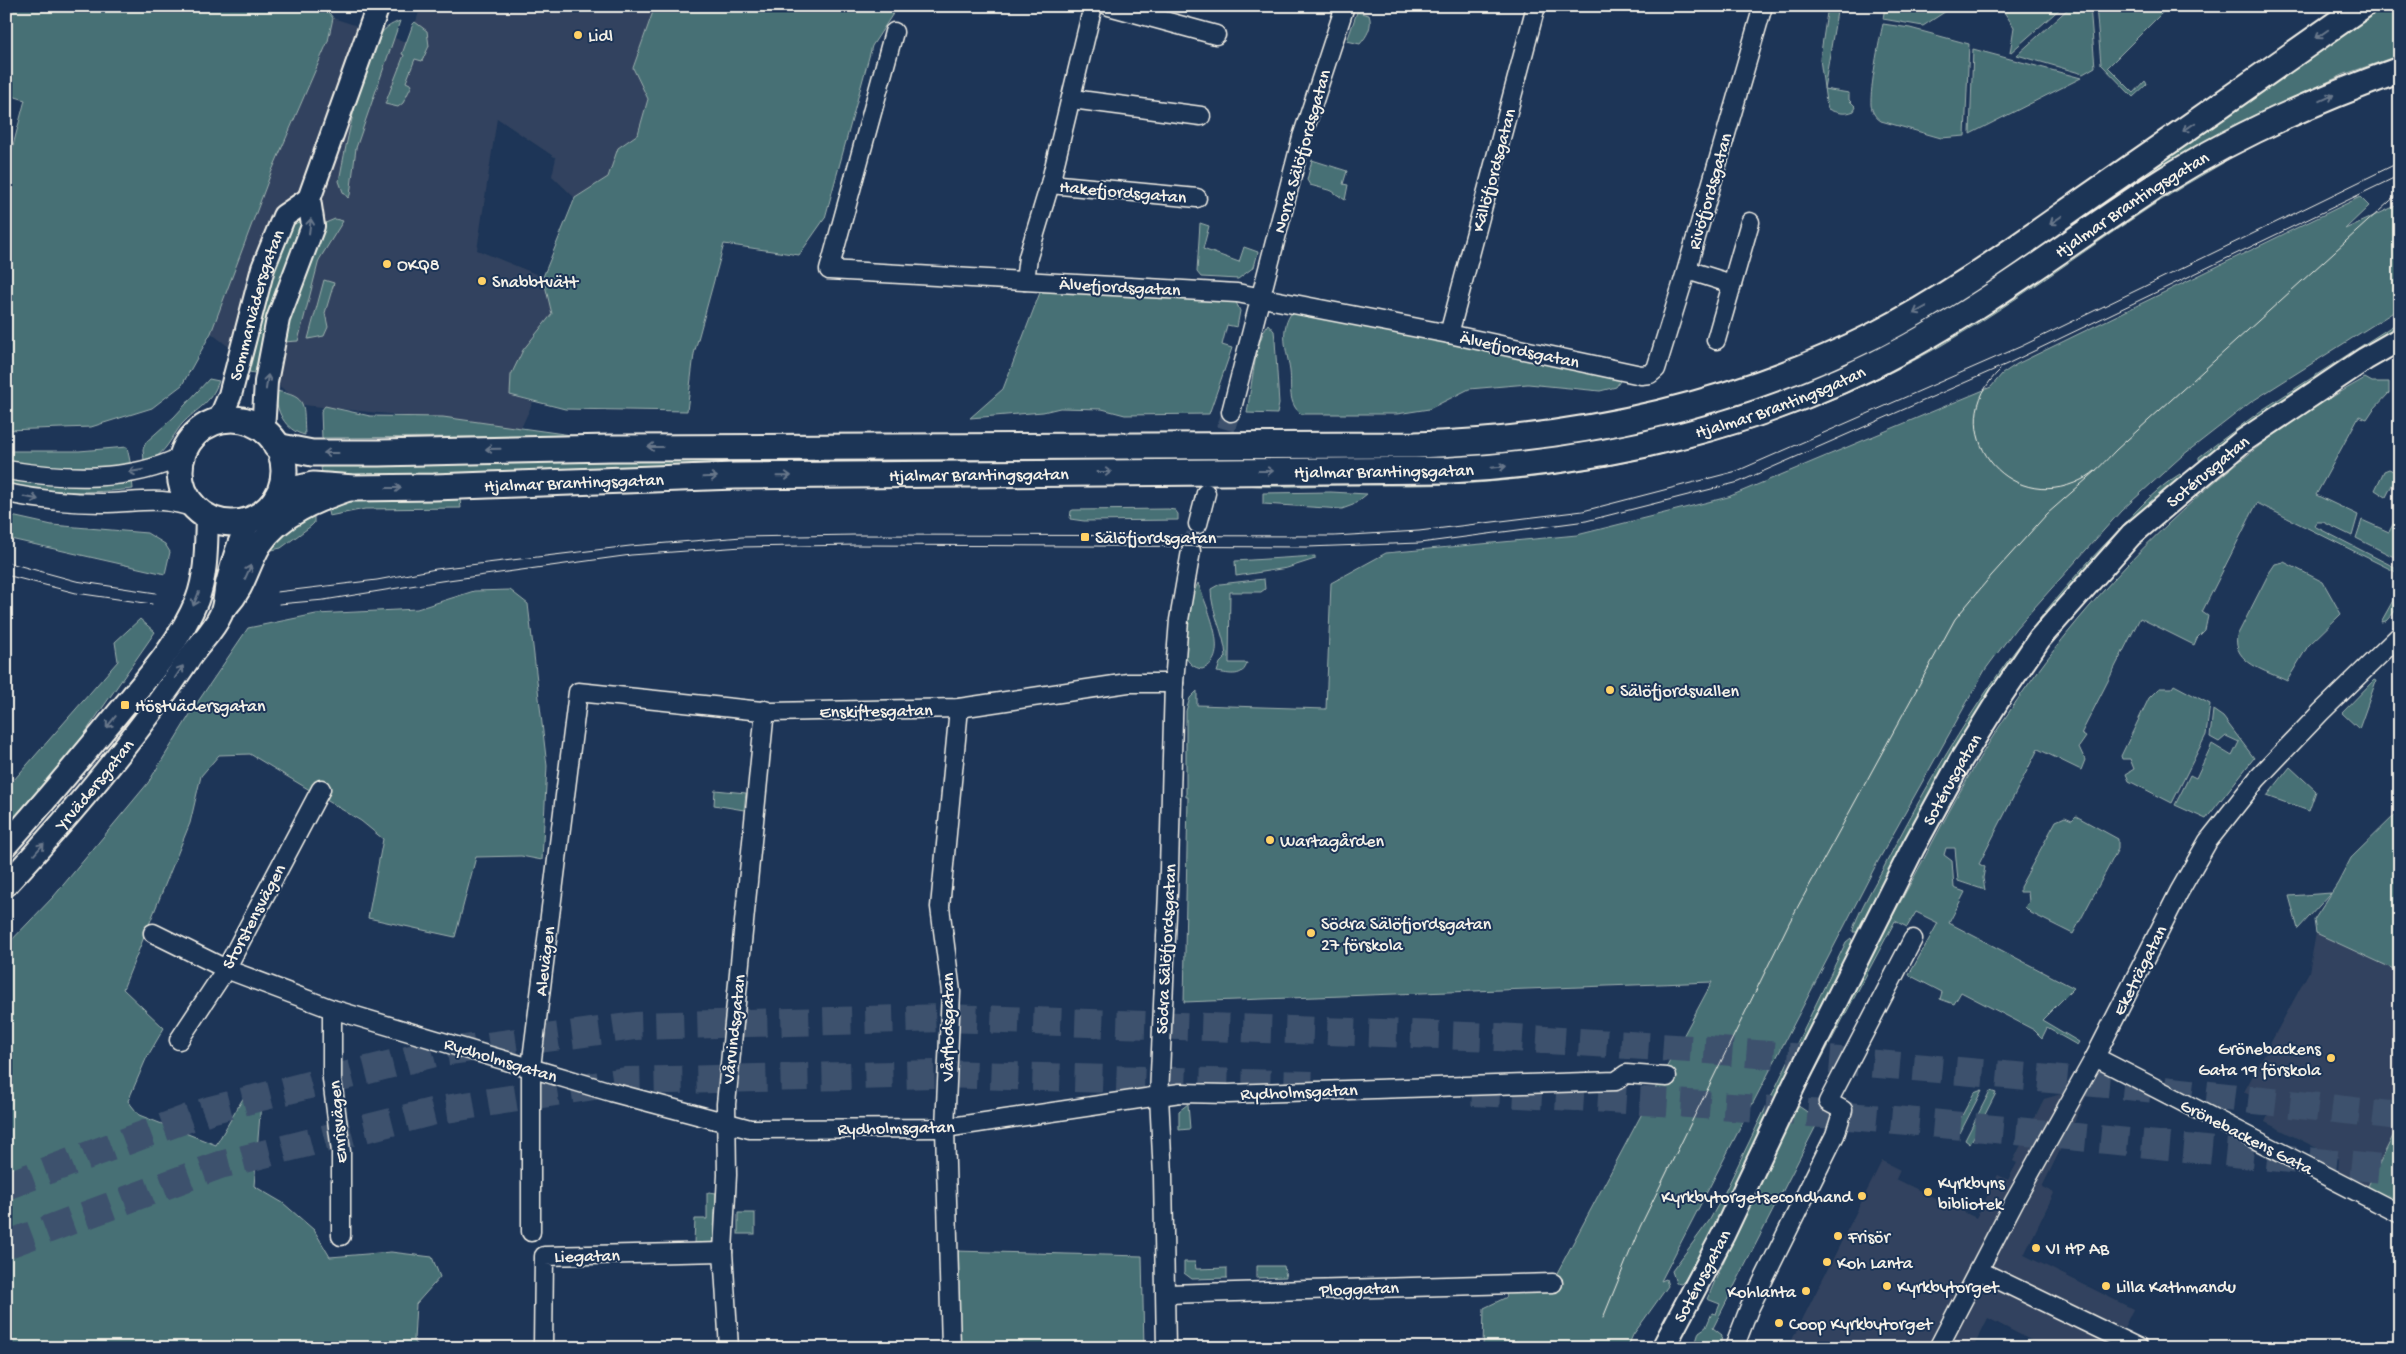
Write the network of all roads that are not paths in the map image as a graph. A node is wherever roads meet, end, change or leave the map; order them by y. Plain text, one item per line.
1 (378, 6) edge
2 (1093, 6) edge
3 (1109, 6) edge
4 (1345, 6) edge
5 (1536, 6) edge
6 (1763, 6) edge
7 (2362, 6) edge
8 (894, 32) dead end
9 (1216, 34) dead end
10 (2400, 70) edge
11 (1072, 99) junction
12 (1201, 116) dead end
13 (1050, 184) junction
14 (1197, 198) dead end
15 (309, 199) junction
16 (1750, 222) dead end
17 (1687, 270) junction
18 (1025, 281) junction
19 (1732, 284) junction
20 (1262, 297) junction
21 (1450, 334) junction
22 (2400, 339) edge
23 (1716, 340) dead end
24 (1650, 374) joint
25 (1231, 412) tunnel mouth
26 (220, 421) junction
27 (270, 438) junction
28 (182, 456) junction
29 (6, 470) edge
30 (354, 488) junction
31 (6, 493) edge
32 (1206, 493) dead end
33 (276, 498) junction
34 (202, 513) junction
35 (250, 520) junction
36 (1198, 524) tunnel mouth
37 (1191, 551) tunnel mouth
38 (222, 612) junction
39 (2400, 635) edge
40 (1174, 683) junction
41 (578, 692) joint
42 (959, 708) junction
43 (765, 710) junction
44 (321, 789) dead end
45 (6, 846) edge
46 (6, 885) edge
47 (153, 933) dead end
48 (1913, 939) dead end
49 (226, 969) junction
50 (332, 1009) junction
51 (180, 1040) dead end
52 (2094, 1057) junction
53 (531, 1067) junction
54 (1668, 1077) dead end
55 (1159, 1096) junction
56 (726, 1125) junction
57 (945, 1128) junction
58 (2400, 1214) edge
59 (531, 1232) dead end
60 (341, 1236) dead end
61 (723, 1252) junction
62 (1978, 1270) junction
63 (1553, 1283) dead end
64 (1166, 1294) junction
65 (543, 1348) edge
66 (729, 1348) edge
67 (951, 1348) edge
68 (1166, 1348) edge
69 (1663, 1348) edge
70 (1734, 1348) edge
71 (1938, 1348) edge
72 (2139, 1348) edge

1 - 15 street, Sommarvädersgatan
2 - 11 street, Hakefjordsgatan
3 - 9 street
4 - 20 street, Norra Sälöfjordsgatan
5 - 21 street, Källöfjordsgatan
6 - 17 street, Rivöfjordsgatan
7 -> 27 main road, Hjalmar Brantingsgatan
8 - 18 street, Älvefjordsgatan
30 -> 10 main road, Hjalmar Brantingsgatan
11 - 12 street
11 - 13 street, Hakefjordsgatan
13 - 14 street, Hakefjordsgatan
13 - 18 street, Hakefjordsgatan
15 - 26 street, Sommarvädersgatan
27 -> 15 street, Sommarvädersgatan
16 - 19 street
17 - 19 street
17 - 24 street, Rivöfjordsgatan
18 - 20 street, Älvefjordsgatan
19 - 23 street
20 - 21 street, Älvefjordsgatan
20 - 25 street
21 - 24 street, Älvefjordsgatan
22 - 69 street, Sotérusgatan
26 - 27 main road, Hjalmar Brantingsgatan
26 - 28 main road
27 - 33 main road
28 -> 29 street
28 - 34 main road
30 - 33 main road, Hjalmar Brantingsgatan
38 -> 30 street
31 -> 34 street
32 - 36 street
33 - 35 main road, Hjalmar Brantingsgatan
34 - 35 main road
34 -> 45 street, Yrvädersgatan
35 - 38 street, Yrvädersgatan
37 - 40 street, Södra Sälöfjordsgatan
46 -> 38 street, Yrvädersgatan
39 - 52 street, Eketrägatan
40 - 42 street, Enskiftesgatan
40 - 55 street, Södra Sälöfjordsgatan
41 - 43 street, Enskiftesgatan
41 - 53 street, Alevägen
42 - 43 street, Enskiftesgatan
42 - 57 street, Vårflodsgatan
43 - 56 street, Vårvindsgatan
44 - 49 street, Storstensvägen
47 - 49 street, Rydholmsgatan
48 - 70 street
49 - 50 street, Rydholmsgatan
49 - 51 street, Storstensvägen
50 - 53 street, Rydholmsgatan
50 - 60 street, Enrisvägen
52 - 58 street, Grönebackens Gata
52 - 62 street, Eketrägatan
53 - 56 street, Rydholmsgatan
53 - 59 street, Alevägen
54 - 55 street, Rydholmsgatan
55 - 57 street, Rydholmsgatan
55 - 64 street, Södra Sälöfjordsgatan
56 - 57 street, Rydholmsgatan
56 - 61 street, Vårvindsgatan
57 - 67 street, Vårflodsgatan
61 - 65 street, Liegatan
61 - 66 street, Vårvindsgatan
62 - 71 street, Eketrägatan
62 - 72 street
63 - 64 street, Ploggatan
64 - 68 street, Södra Sälöfjordsgatan

